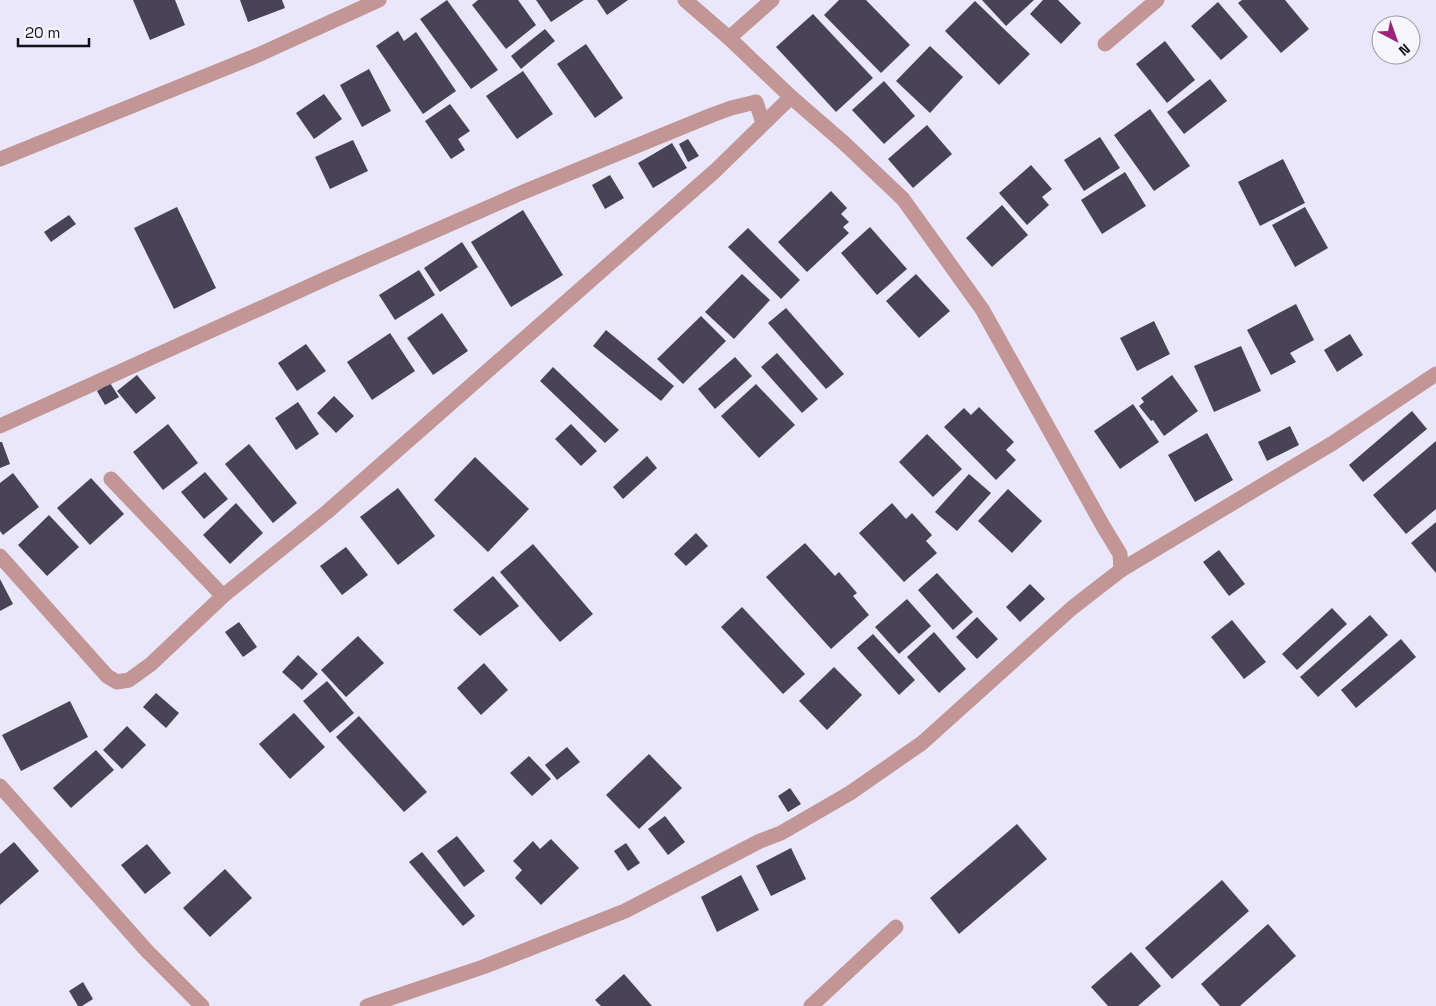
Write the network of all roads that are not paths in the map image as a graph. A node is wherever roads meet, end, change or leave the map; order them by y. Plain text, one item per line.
1 (379, 0) edge
2 (685, 0) edge
3 (772, 0) edge
4 (1157, 0) edge
5 (729, 38) junction
6 (1105, 44) dead end
7 (791, 96) junction
8 (763, 123) junction
9 (0, 159) edge
10 (1436, 374) edge
11 (0, 426) edge
12 (111, 479) dead end
13 (0, 556) edge
14 (1121, 570) junction
15 (223, 596) junction
16 (3, 794) edge
17 (896, 927) dead end
18 (202, 1006) edge
19 (367, 1006) edge
20 (811, 1006) edge

1 - 9 street
2 - 5 street
3 - 5 street
4 - 6 street
5 - 7 street
7 - 8 street
7 - 14 street
8 - 11 street
8 - 15 street
10 - 14 street
12 - 15 street
13 - 15 street
14 - 19 street
16 - 18 street
17 - 20 street

